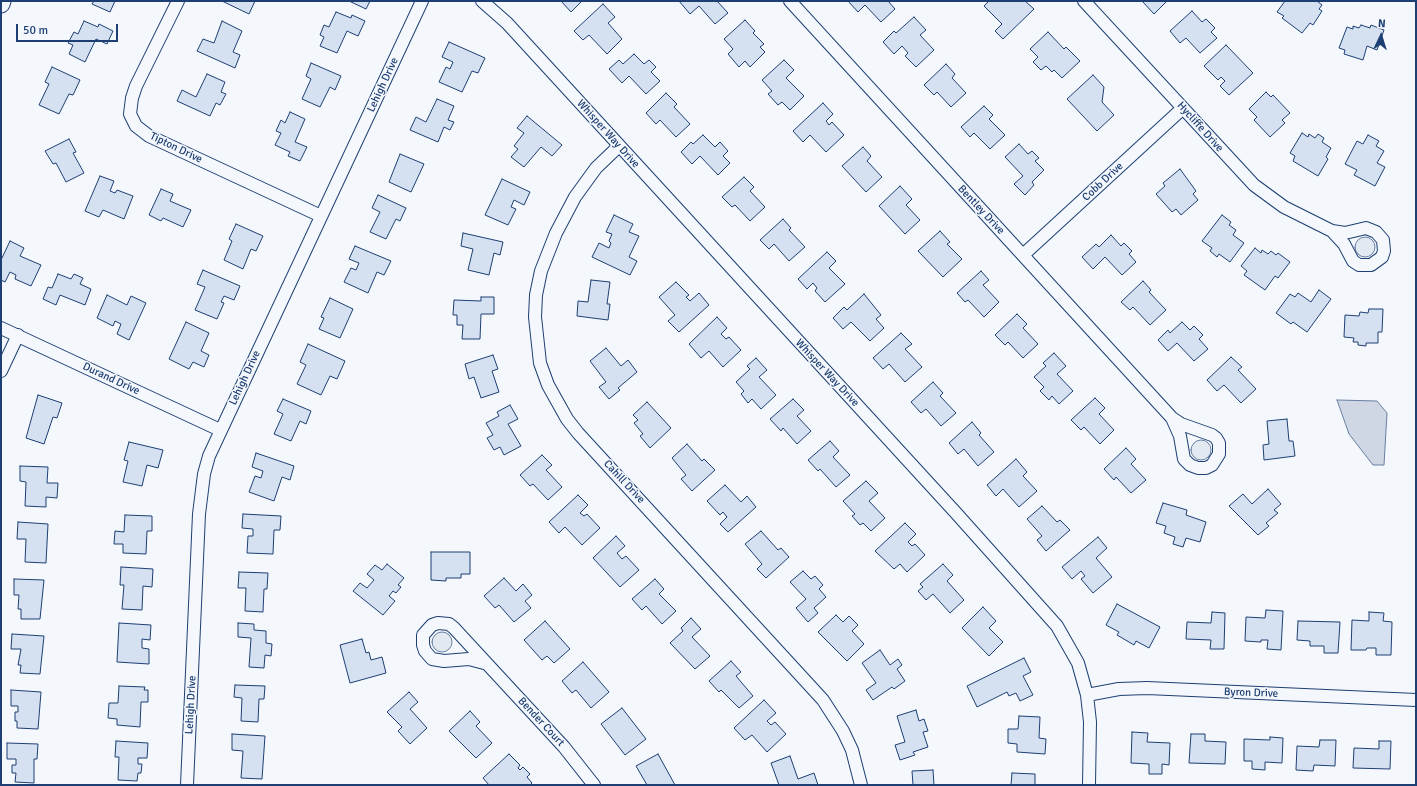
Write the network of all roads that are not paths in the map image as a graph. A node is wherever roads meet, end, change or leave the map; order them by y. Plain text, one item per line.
1 (178, 1) edge
2 (422, 1) edge
3 (482, 1) edge
4 (790, 1) edge
5 (1084, 1) edge
6 (1183, 108) junction
7 (619, 146) junction
8 (320, 216) junction
9 (1332, 231) dead end
10 (1023, 255) junction
11 (1, 328) edge
12 (18, 335) junction
13 (1, 371) edge
14 (1172, 418) junction
15 (220, 430) junction
16 (484, 662) junction
17 (1087, 695) junction
18 (1416, 700) edge
19 (187, 785) edge
20 (594, 785) edge
21 (861, 785) edge
22 (1089, 785) edge

1 - 8 street, Tipton Drive
2 - 8 street, Lehigh Drive
3 - 7 street, Whisper Way Drive
4 - 10 street, Bentley Drive
5 - 6 street, Hycliffe Drive
6 - 9 street, Hycliffe Drive
6 - 10 street, Cobb Drive
7 - 17 street, Whisper Way Drive
7 - 21 street, Cahill Drive
8 - 15 street, Lehigh Drive
10 - 14 street, Bentley Drive
11 - 12 street, Durand Drive
12 - 13 street
12 - 15 street, Durand Drive
14 - 14 street, Bentley Drive
15 - 19 street, Lehigh Drive
16 - 16 street, Bender Court
16 - 20 street, Bender Court
17 - 18 street, Byron Drive
17 - 22 street, Whisper Way Drive

